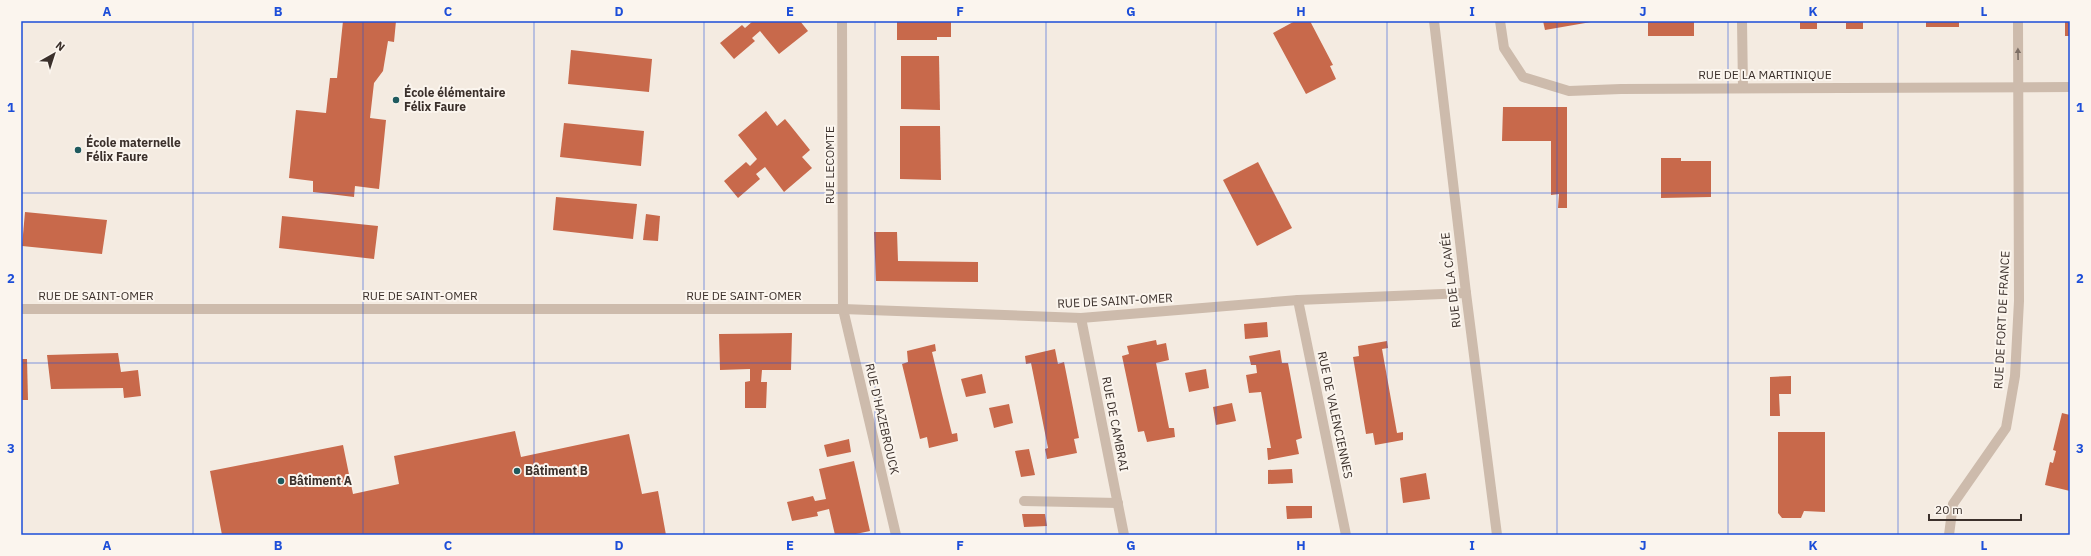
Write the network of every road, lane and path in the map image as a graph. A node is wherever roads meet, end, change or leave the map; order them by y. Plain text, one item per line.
1 (842, 21) edge
2 (1434, 21) edge
3 (1500, 21) edge
4 (1742, 21) edge
5 (2018, 21) edge
6 (2070, 87) edge
7 (1743, 88) junction
8 (2019, 88) junction
9 (1466, 293) junction
10 (1298, 300) junction
11 (21, 309) edge
12 (843, 309) junction
13 (1081, 318) junction
14 (1024, 501) dead end
15 (1118, 503) junction
16 (896, 535) edge
17 (1124, 535) edge
18 (1346, 535) edge
19 (1496, 535) edge
20 (1949, 535) edge

1 - 12 street, RUE LECOMTE
2 - 9 street, RUE DE LA CAVÉE
3 - 7 street, RUE DE LA MARTINIQUE
4 - 7 street
8 -> 5 street, RUE DE FORT DE FRANCE
6 - 8 street, RUE DE LA MARTINIQUE
7 - 8 street, RUE DE LA MARTINIQUE
8 - 20 street, RUE DE FORT DE FRANCE
9 - 10 street, RUE DE SAINT-OMER
9 - 19 street, RUE DE LA CAVÉE
10 - 13 street, RUE DE SAINT-OMER
10 - 18 street, RUE DE VALENCIENNES
11 - 12 street, RUE DE SAINT-OMER
12 - 13 street, RUE DE SAINT-OMER
12 - 16 street, RUE D'HAZEBROUCK
13 - 15 street, RUE DE CAMBRAI
14 - 15 street
15 - 17 street, RUE DE CAMBRAI

